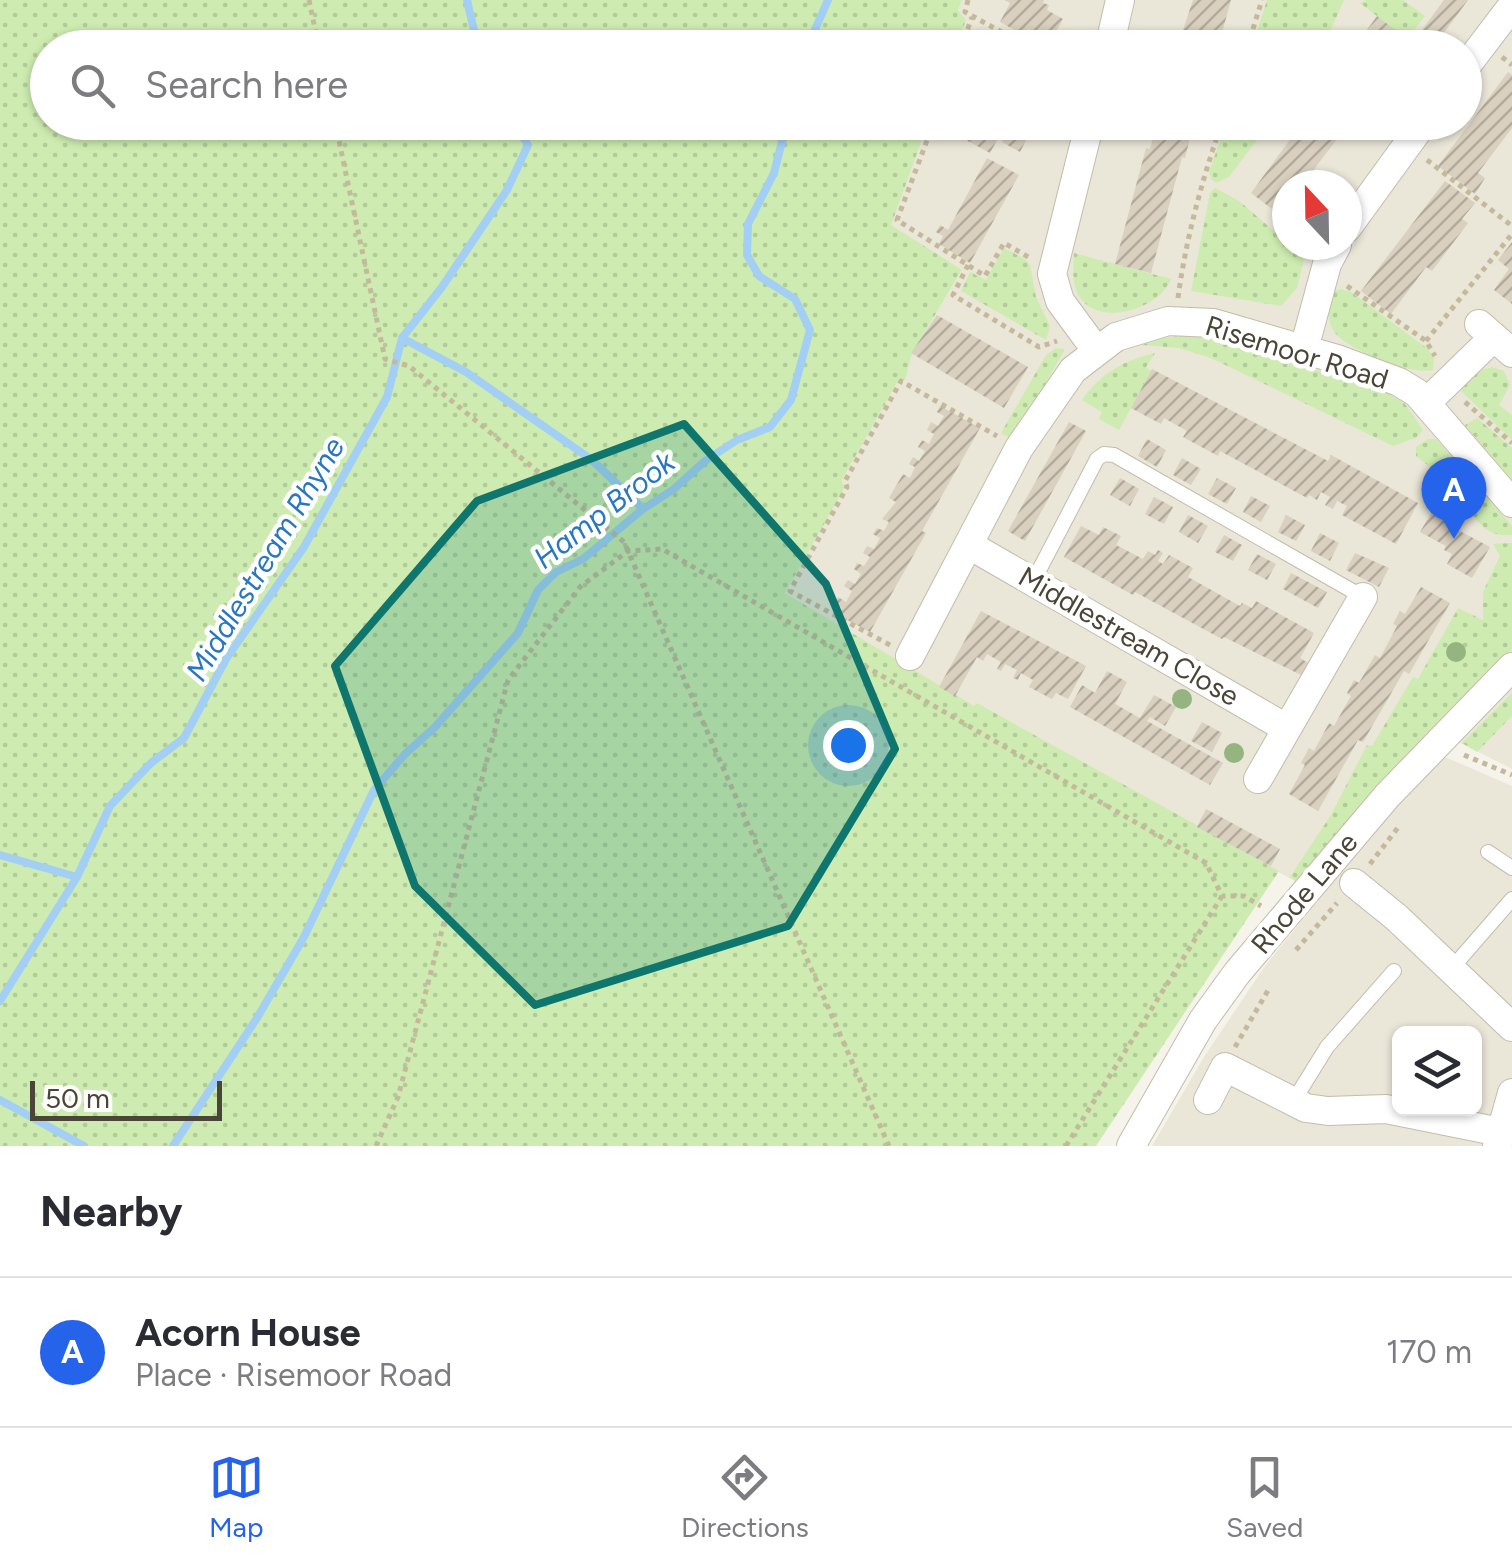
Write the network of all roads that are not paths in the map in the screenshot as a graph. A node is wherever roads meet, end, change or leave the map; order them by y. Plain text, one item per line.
1 (1120, 0) edge
2 (1512, 6) edge
3 (1113, 30) edge
4 (1482, 45) edge
5 (1086, 140) edge
6 (1412, 140) edge
7 (1362, 208) edge
8 (1330, 260) edge
9 (1495, 338) edge
10 (1090, 341) junction
11 (1304, 349) junction
12 (1436, 394) junction
13 (1512, 503) edge
14 (970, 546) junction
15 (1034, 580) junction
16 (1362, 597) joint
17 (910, 656) road end
18 (1512, 666) edge
19 (1286, 728) junction
20 (1258, 780) dead end
21 (1488, 852) dead end
22 (1512, 868) edge
23 (1354, 882) dead end
24 (1512, 900) edge
25 (1452, 968) junction
26 (1394, 970) dead end
27 (1512, 1027) edge
28 (1512, 1093) edge
29 (1208, 1100) dead end
30 (1293, 1102) junction
31 (1499, 1139) edge
32 (1131, 1146) edge

1 - 3 street
2 - 4 street
5 - 10 street
6 - 7 street
8 - 11 street
9 - 12 street
10 - 11 street, Risemoor Road
10 - 14 street, Risemoor Road
11 - 12 street, Risemoor Road
12 - 13 street, Risemoor Road
14 - 15 street, Middlestream Close
14 - 17 street, Risemoor Road
15 - 16 lane
15 - 19 street, Middlestream Close
16 - 19 street
18 - 32 street, Rhode Lane
19 - 20 street
21 - 22 lane
23 - 25 street
24 - 25 lane
25 - 27 street
26 - 30 lane
28 - 31 street
29 - 30 street
30 - 31 street

